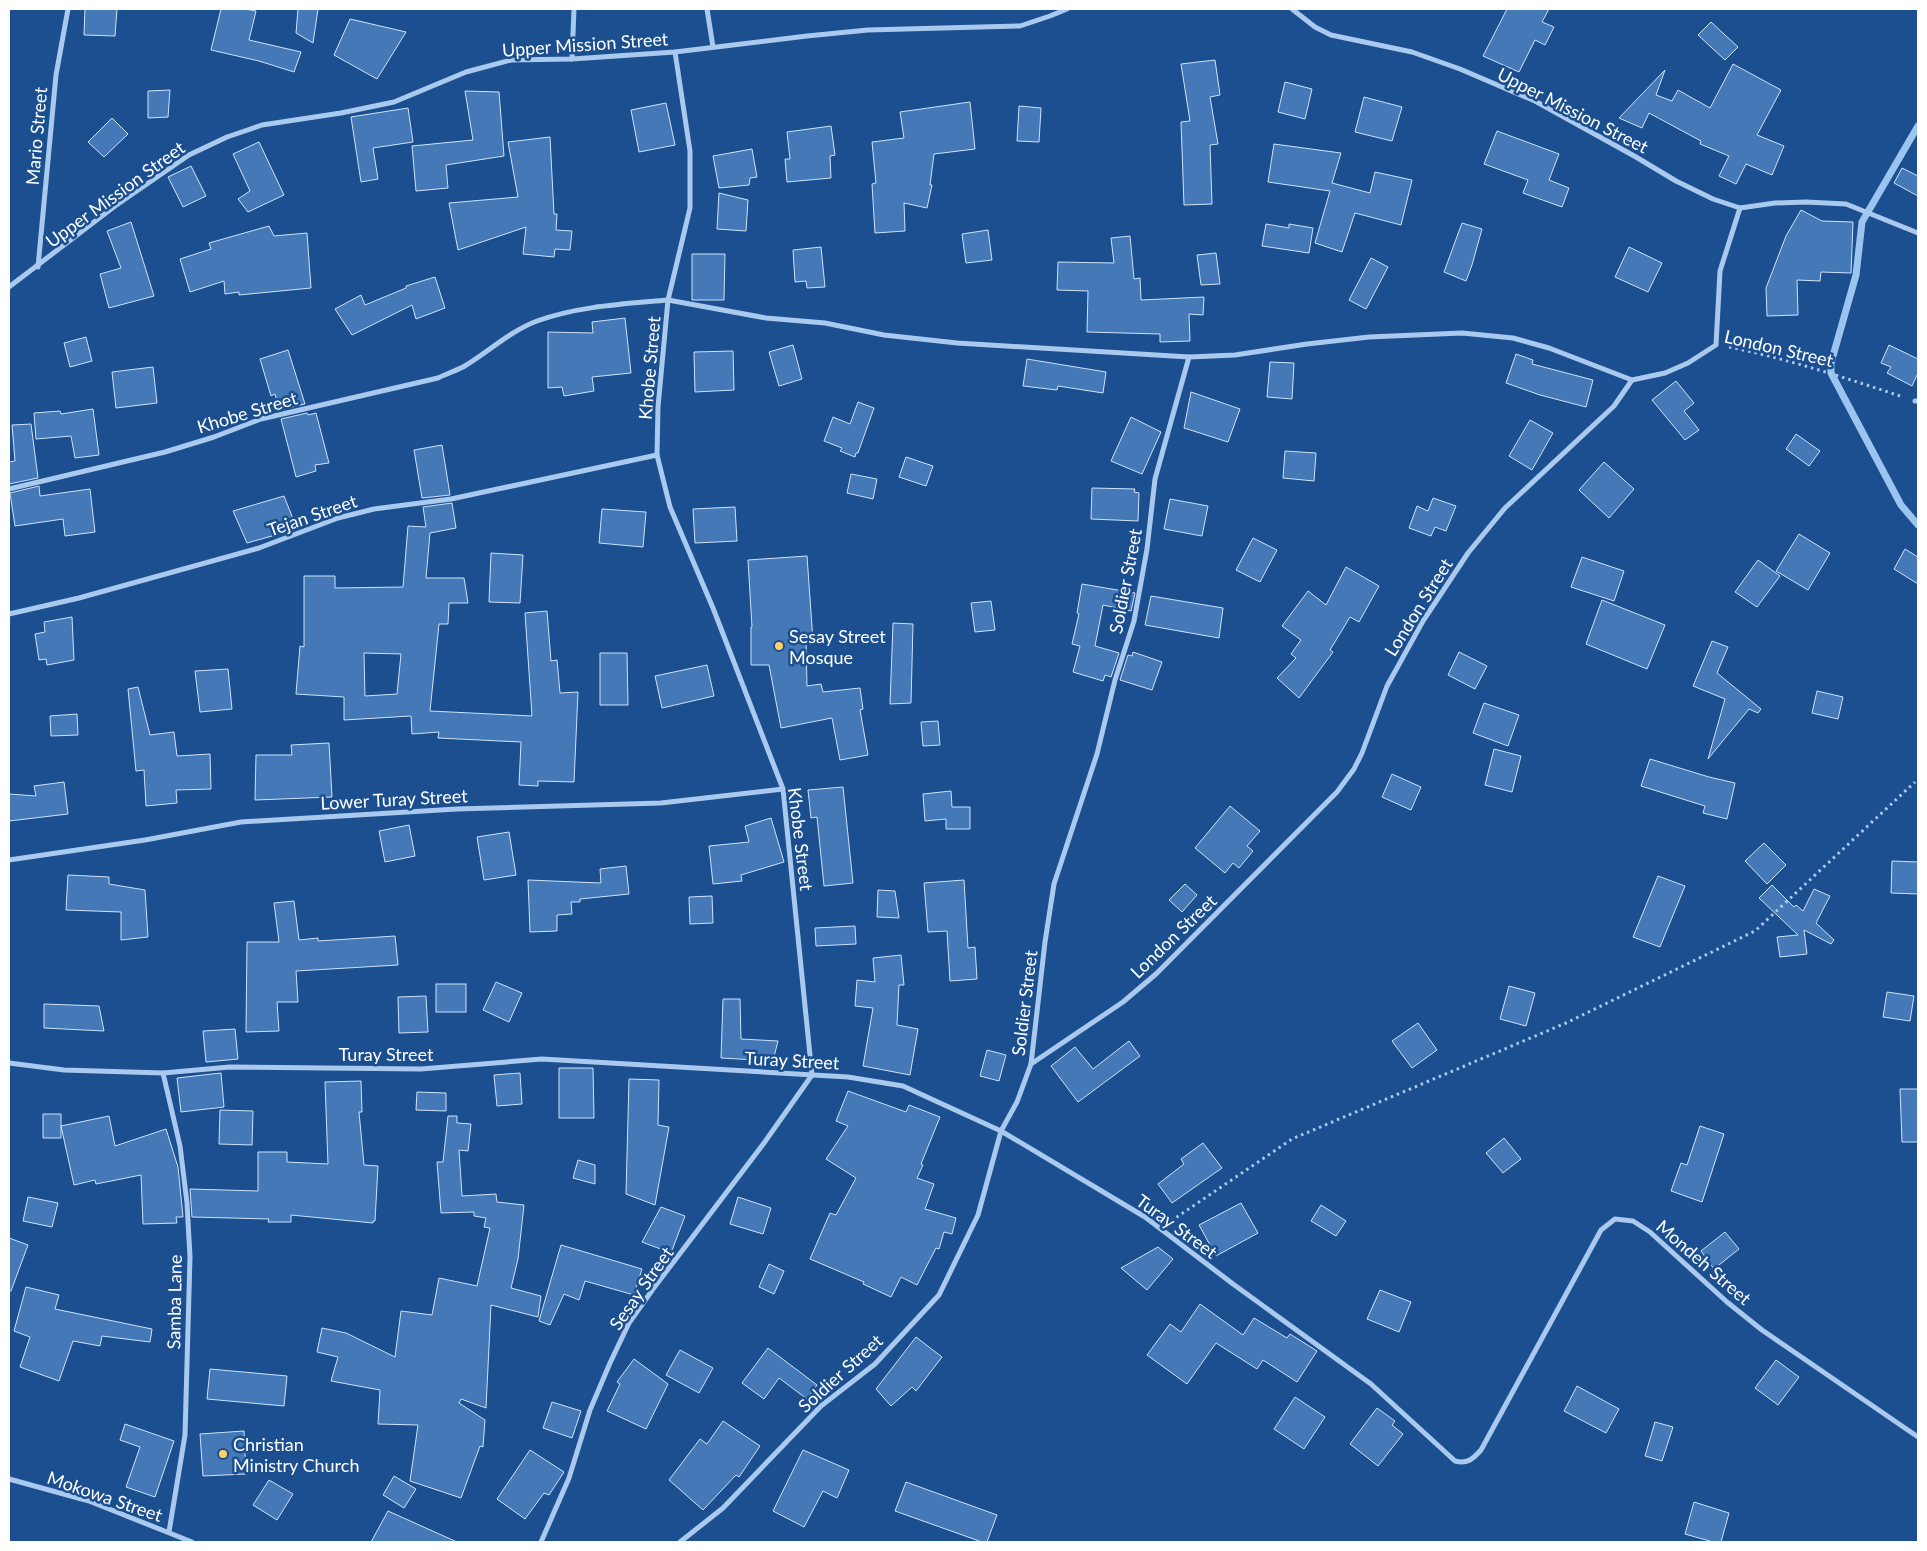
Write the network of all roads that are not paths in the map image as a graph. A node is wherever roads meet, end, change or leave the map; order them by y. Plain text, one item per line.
1 (68, 9) edge
2 (574, 9) edge
3 (707, 9) edge
4 (1067, 9) edge
5 (1292, 9) edge
6 (713, 46) junction
7 (675, 52) junction
8 (572, 58) junction
9 (1740, 208) junction
10 (1918, 233) edge
11 (38, 267) junction
12 (9, 287) edge
13 (668, 300) junction
14 (1188, 357) junction
15 (1632, 380) junction
16 (657, 454) junction
17 (9, 489) edge
18 (9, 614) edge
19 (783, 789) junction
20 (9, 860) edge
21 (9, 1063) edge
22 (1031, 1064) junction
23 (163, 1072) junction
24 (812, 1075) junction
25 (1001, 1131) junction
26 (1918, 1437) edge
27 (1455, 1461) joint
28 (9, 1479) edge
29 (169, 1532) junction
30 (192, 1542) edge
31 (541, 1542) edge
32 (680, 1542) edge

1 - 11 street, Mario Street
2 - 8 street
3 - 6 street
4 - 6 street, Upper Mission Street
5 - 9 street, Upper Mission Street
6 - 7 street, Upper Mission Street
7 - 8 street, Upper Mission Street
7 - 13 street
8 - 11 street, Upper Mission Street
9 - 10 street, Upper Mission Street
9 - 15 street, London Street
11 - 12 street, Upper Mission Street
13 - 14 street
13 - 16 street, Khobe Street
13 - 17 street, Khobe Street
14 - 15 street
14 - 22 street, Soldier Street
15 - 22 street, London Street
16 - 18 street, Tejan Street
16 - 19 street, Khobe Street
19 - 20 street, Lower Turay Street
19 - 24 street, Khobe Street
21 - 23 street, Turay Street
22 - 25 street, Soldier Street
23 - 24 street, Turay Street
23 - 29 street, Samba Lane
24 - 25 street, Turay Street
24 - 31 street, Sesay Street
25 - 27 street, Turay Street
25 - 32 street, Soldier Street
26 - 27 street, Mondeh Street
28 - 29 street, Mokowa Street
29 - 30 street, Mokowa Street

